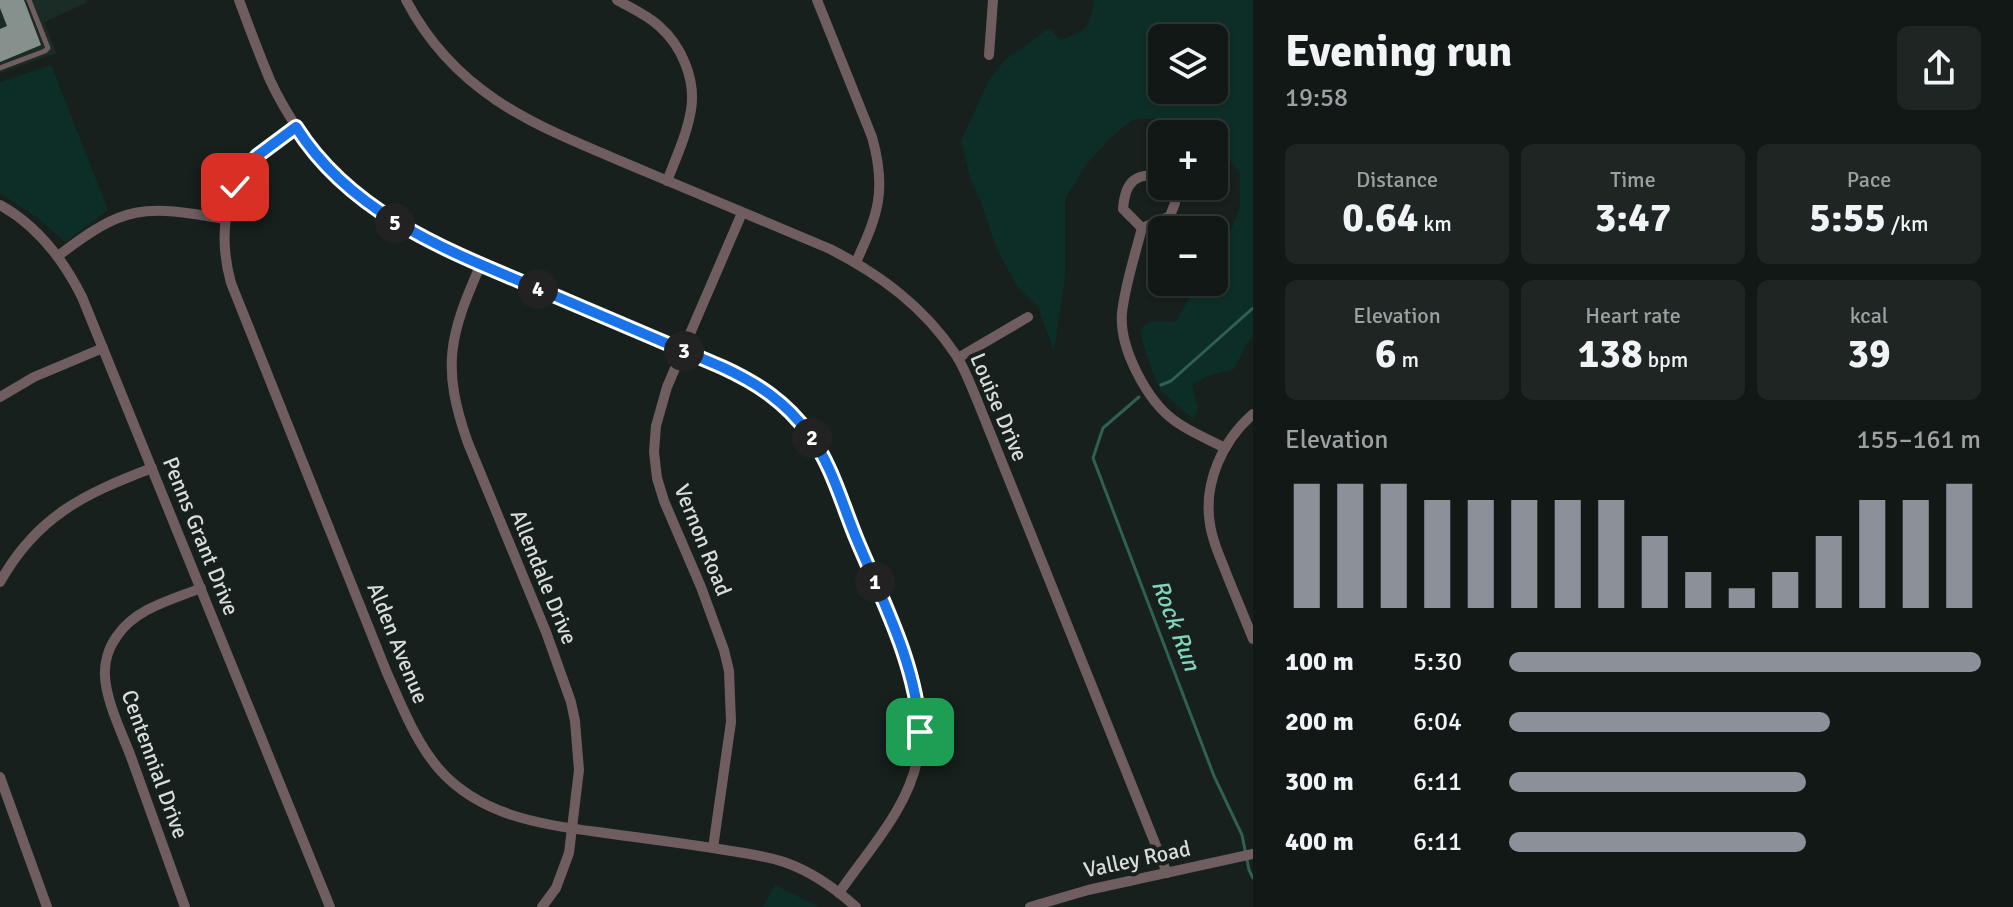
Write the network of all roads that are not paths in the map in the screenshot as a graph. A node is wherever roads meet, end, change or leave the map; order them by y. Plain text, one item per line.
1 (29, 0) edge
2 (239, 0) edge
3 (406, 0) edge
4 (617, 0) edge
5 (817, 0) edge
6 (993, 0) edge
7 (989, 55) dead end
8 (0, 68) edge
9 (296, 127) junction
10 (1148, 176) edge
11 (667, 181) junction
12 (1175, 200) edge
13 (0, 205) edge
14 (742, 213) junction
15 (225, 219) junction
16 (1142, 228) junction
17 (58, 256) junction
18 (856, 262) junction
19 (481, 264) junction
20 (1028, 317) dead end
21 (103, 348) junction
22 (682, 350) junction
23 (958, 358) junction
24 (0, 397) edge
25 (1253, 414) edge
26 (1225, 448) junction
27 (152, 468) junction
28 (0, 582) edge
29 (201, 588) junction
30 (1253, 639) edge
31 (0, 777) edge
32 (572, 829) junction
33 (713, 848) junction
34 (1253, 854) edge
35 (1167, 873) junction
36 (839, 893) junction
37 (47, 907) edge
38 (185, 907) edge
39 (330, 907) edge
40 (542, 907) edge
41 (856, 907) edge
42 (1030, 907) edge

1 - 8 lane
2 - 9 street
3 - 11 street, Louise Drive
4 - 11 street
5 - 18 street
6 - 7 street
9 - 15 street, Alden Avenue
9 - 19 street
10 - 16 street
11 - 14 street, Louise Drive
12 - 16 street
13 - 17 street, Penns Grant Drive
14 - 18 street, Louise Drive
14 - 22 street, Vernon Road
15 - 17 street
15 - 32 street, Alden Avenue
16 - 26 street
17 - 21 street, Penns Grant Drive
18 - 23 street, Louise Drive
19 - 22 street
19 - 32 street, Allendale Drive
20 - 23 street
21 - 24 street
21 - 27 street, Penns Grant Drive
22 - 33 street, Vernon Road
22 - 36 street
23 - 35 street, Louise Drive
25 - 26 street
26 - 30 street
27 - 28 street
27 - 29 street, Penns Grant Drive
29 - 38 street, Centennial Drive
29 - 39 street, Penns Grant Drive
31 - 37 street
32 - 33 street, Alden Avenue
32 - 40 street, Allendale Drive
33 - 36 street, Alden Avenue
34 - 35 street, Valley Road
35 - 42 street, Valley Road
36 - 41 street, Alden Avenue

